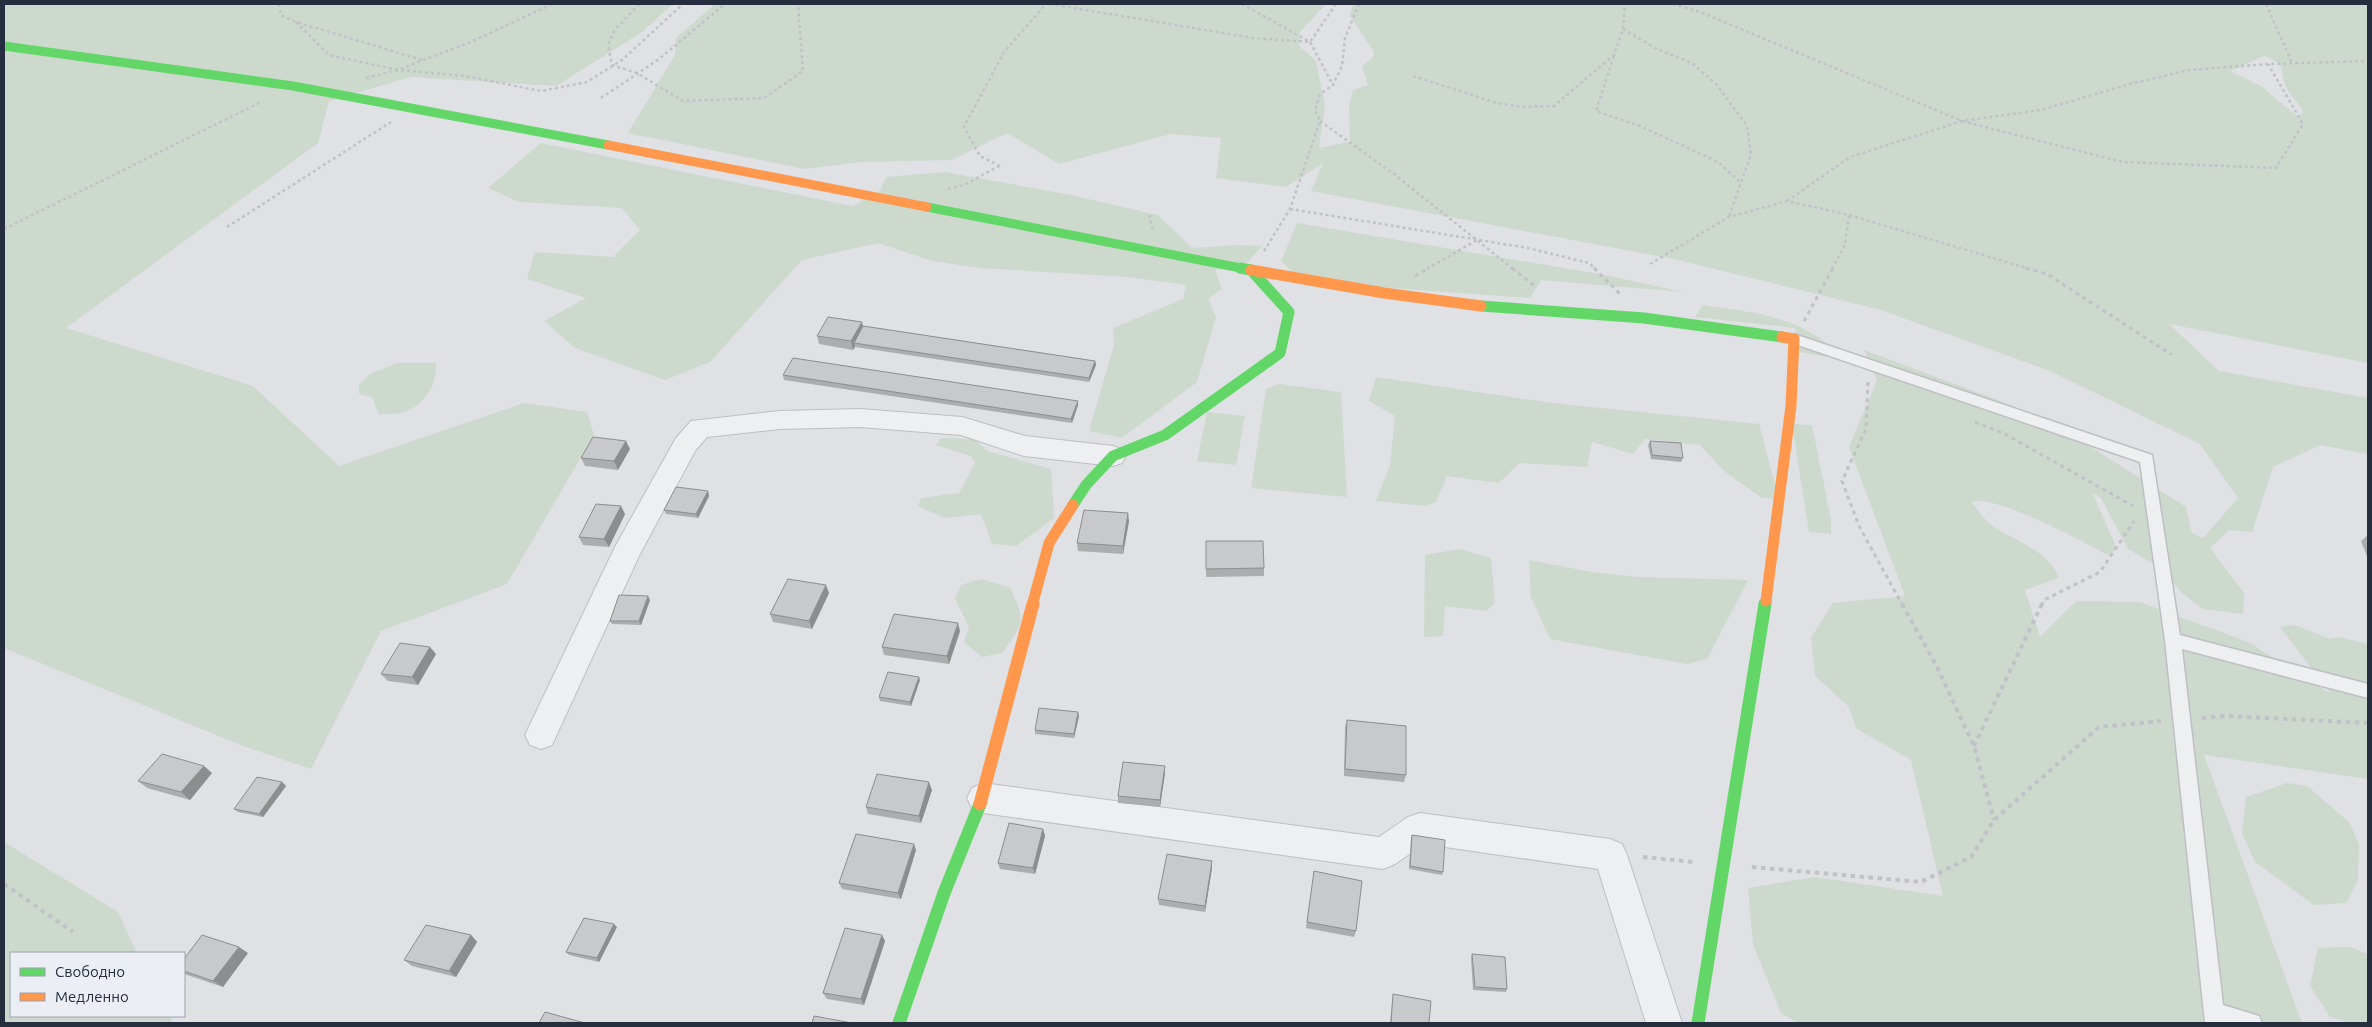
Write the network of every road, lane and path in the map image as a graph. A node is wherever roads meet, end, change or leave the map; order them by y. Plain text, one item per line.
1 (279, 4) edge
2 (552, 4) edge
3 (639, 4) edge
4 (684, 4) edge
5 (725, 4) edge
6 (798, 4) edge
7 (1046, 4) edge
8 (1050, 4) edge
9 (1242, 4) edge
10 (1336, 4) edge
11 (1359, 4) edge
12 (1625, 4) edge
13 (1673, 4) edge
14 (2266, 4) edge
15 (296, 22) junction
16 (1623, 29) junction
17 (1310, 42) junction
18 (4, 46) edge
19 (1614, 55) junction
20 (422, 61) junction
21 (2368, 62) edge
22 (2292, 63) junction
23 (2268, 64) junction
24 (612, 65) junction
25 (398, 70) junction
26 (638, 73) junction
27 (1412, 76) dead end
28 (1333, 85) junction
29 (293, 86) junction
30 (322, 91) junction
31 (601, 98) dead end
32 (415, 107) junction
33 (1320, 121) junction
34 (1962, 121) junction
35 (1740, 182) junction
36 (946, 190) dead end
37 (1787, 201) junction
38 (1290, 209) junction
39 (1849, 214) junction
40 (1729, 217) junction
41 (227, 227) dead end
42 (4, 229) edge
43 (1478, 240) junction
44 (1650, 264) dead end
45 (1251, 270) junction
46 (1384, 293) junction
47 (1574, 313) junction
48 (1644, 318) junction
49 (1794, 339) junction
50 (2172, 355) dead end
51 (1877, 386) dead end
52 (1971, 420) dead end
53 (1113, 456) junction
54 (2141, 510) junction
55 (2157, 520) junction
56 (2173, 640) junction
57 (2368, 691) edge
58 (540, 735) dead end
59 (1974, 746) junction
60 (984, 798) junction
61 (1610, 854) junction
62 (1724, 865) junction
63 (4, 884) edge
64 (73, 932) dead end
65 (2215, 1018) edge
66 (899, 1023) edge
67 (1664, 1023) edge
68 (1698, 1023) edge
69 (2252, 1023) edge

1 - 15 path
2 - 20 path
3 - 24 path
4 - 24 path
5 - 26 path
6 - 26 path
7 - 36 path
8 - 17 path
9 - 17 path
10 - 17 path
11 - 28 path
12 - 16 path
13 - 34 path
14 - 22 path
15 - 20 path
15 - 25 path
16 - 19 path
16 - 35 path
17 - 28 path
18 - 29 street
19 - 27 path
19 - 35 path
20 - 25 path
21 - 22 path
22 - 23 path
23 - 34 path
23 - 34 path
24 - 25 path
24 - 26 path
25 - 30 path
26 - 31 path
28 - 33 path
29 - 30 street
29 - 42 path
30 - 32 street
32 - 41 path
32 - 45 street
33 - 38 path
33 - 43 path
34 - 37 path
35 - 40 path
37 - 39 path
37 - 40 path
38 - 43 path
38 - 45 path
39 - 49 path
39 - 50 path
40 - 44 path
43 - 46 path
43 - 47 path
43 - 48 path
45 - 46 street
45 - 53 street
46 - 47 street
47 - 48 street
48 - 49 street
49 - 55 lane
49 - 62 street
51 - 59 path
52 - 54 path
53 - 58 street
53 - 60 street
54 - 55 path
54 - 59 path
55 - 56 lane
56 - 57 lane
56 - 65 lane
59 - 62 path
60 - 61 street
60 - 66 street
61 - 62 path
61 - 67 street
62 - 68 street
63 - 64 path
65 - 69 lane

